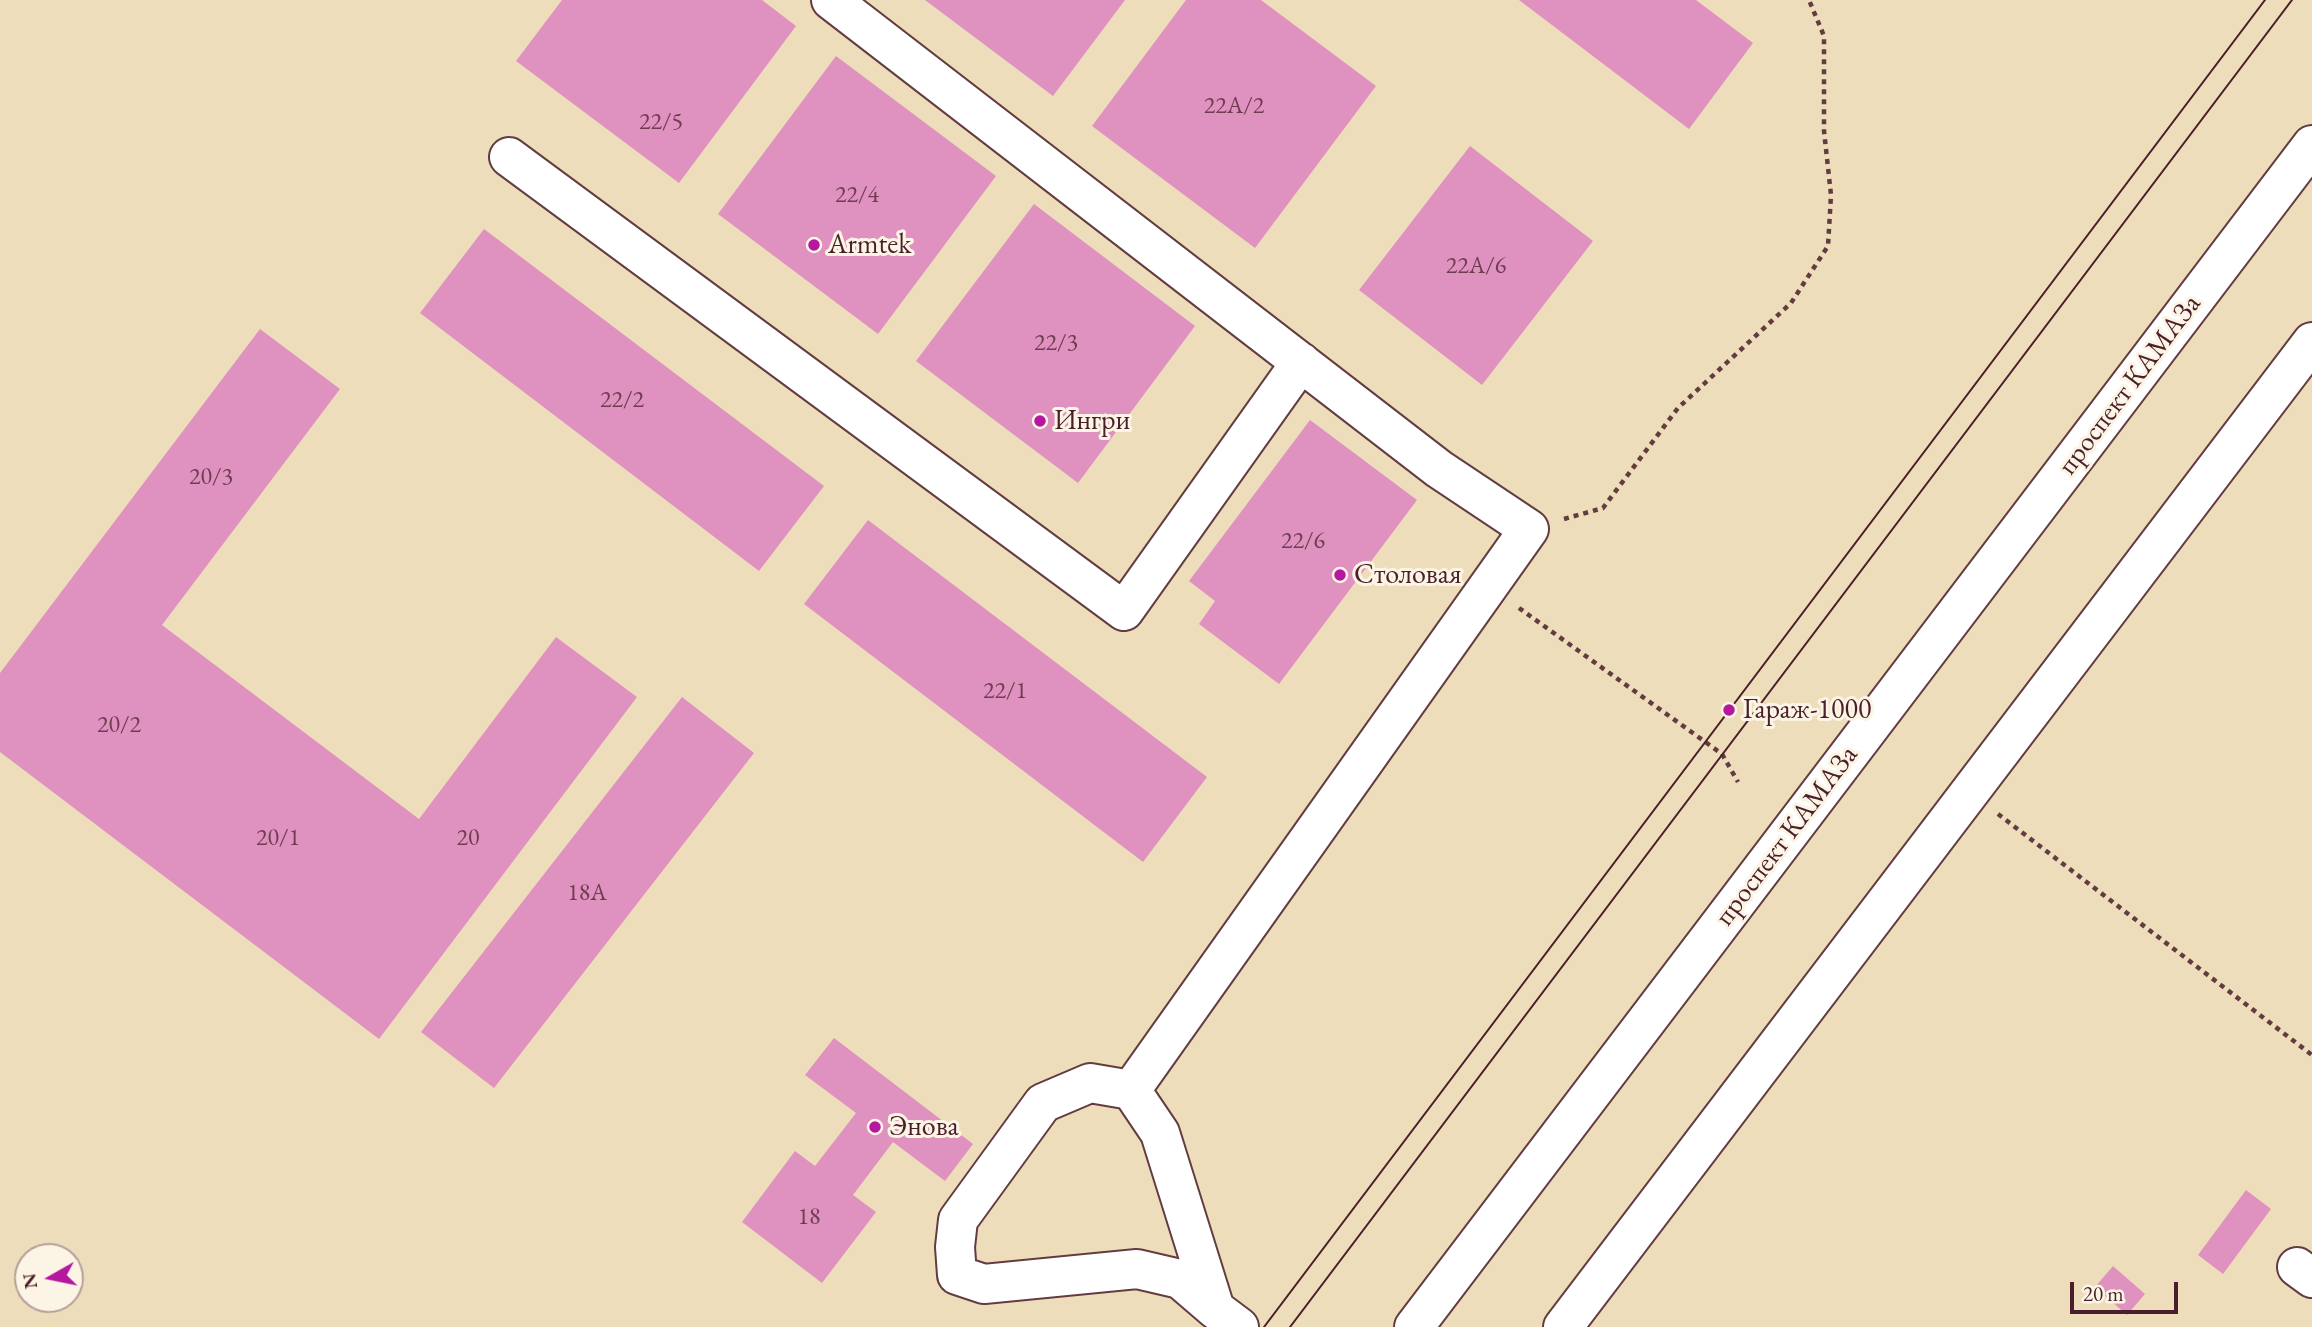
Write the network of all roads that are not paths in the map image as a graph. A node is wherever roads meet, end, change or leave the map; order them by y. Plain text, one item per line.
1 (831, 0) edge
2 (2312, 145) edge
3 (509, 157) dead end
4 (2312, 342) edge
5 (1301, 362) junction
6 (1131, 1090) junction
7 (1227, 1318) edge
8 (1414, 1327) edge
9 (1563, 1327) edge

1 - 5 main road
2 - 8 main road, проспект КАМАЗа
3 - 5 main road
4 - 9 main road
5 - 6 main road
6 - 7 main road
6 - 7 main road

